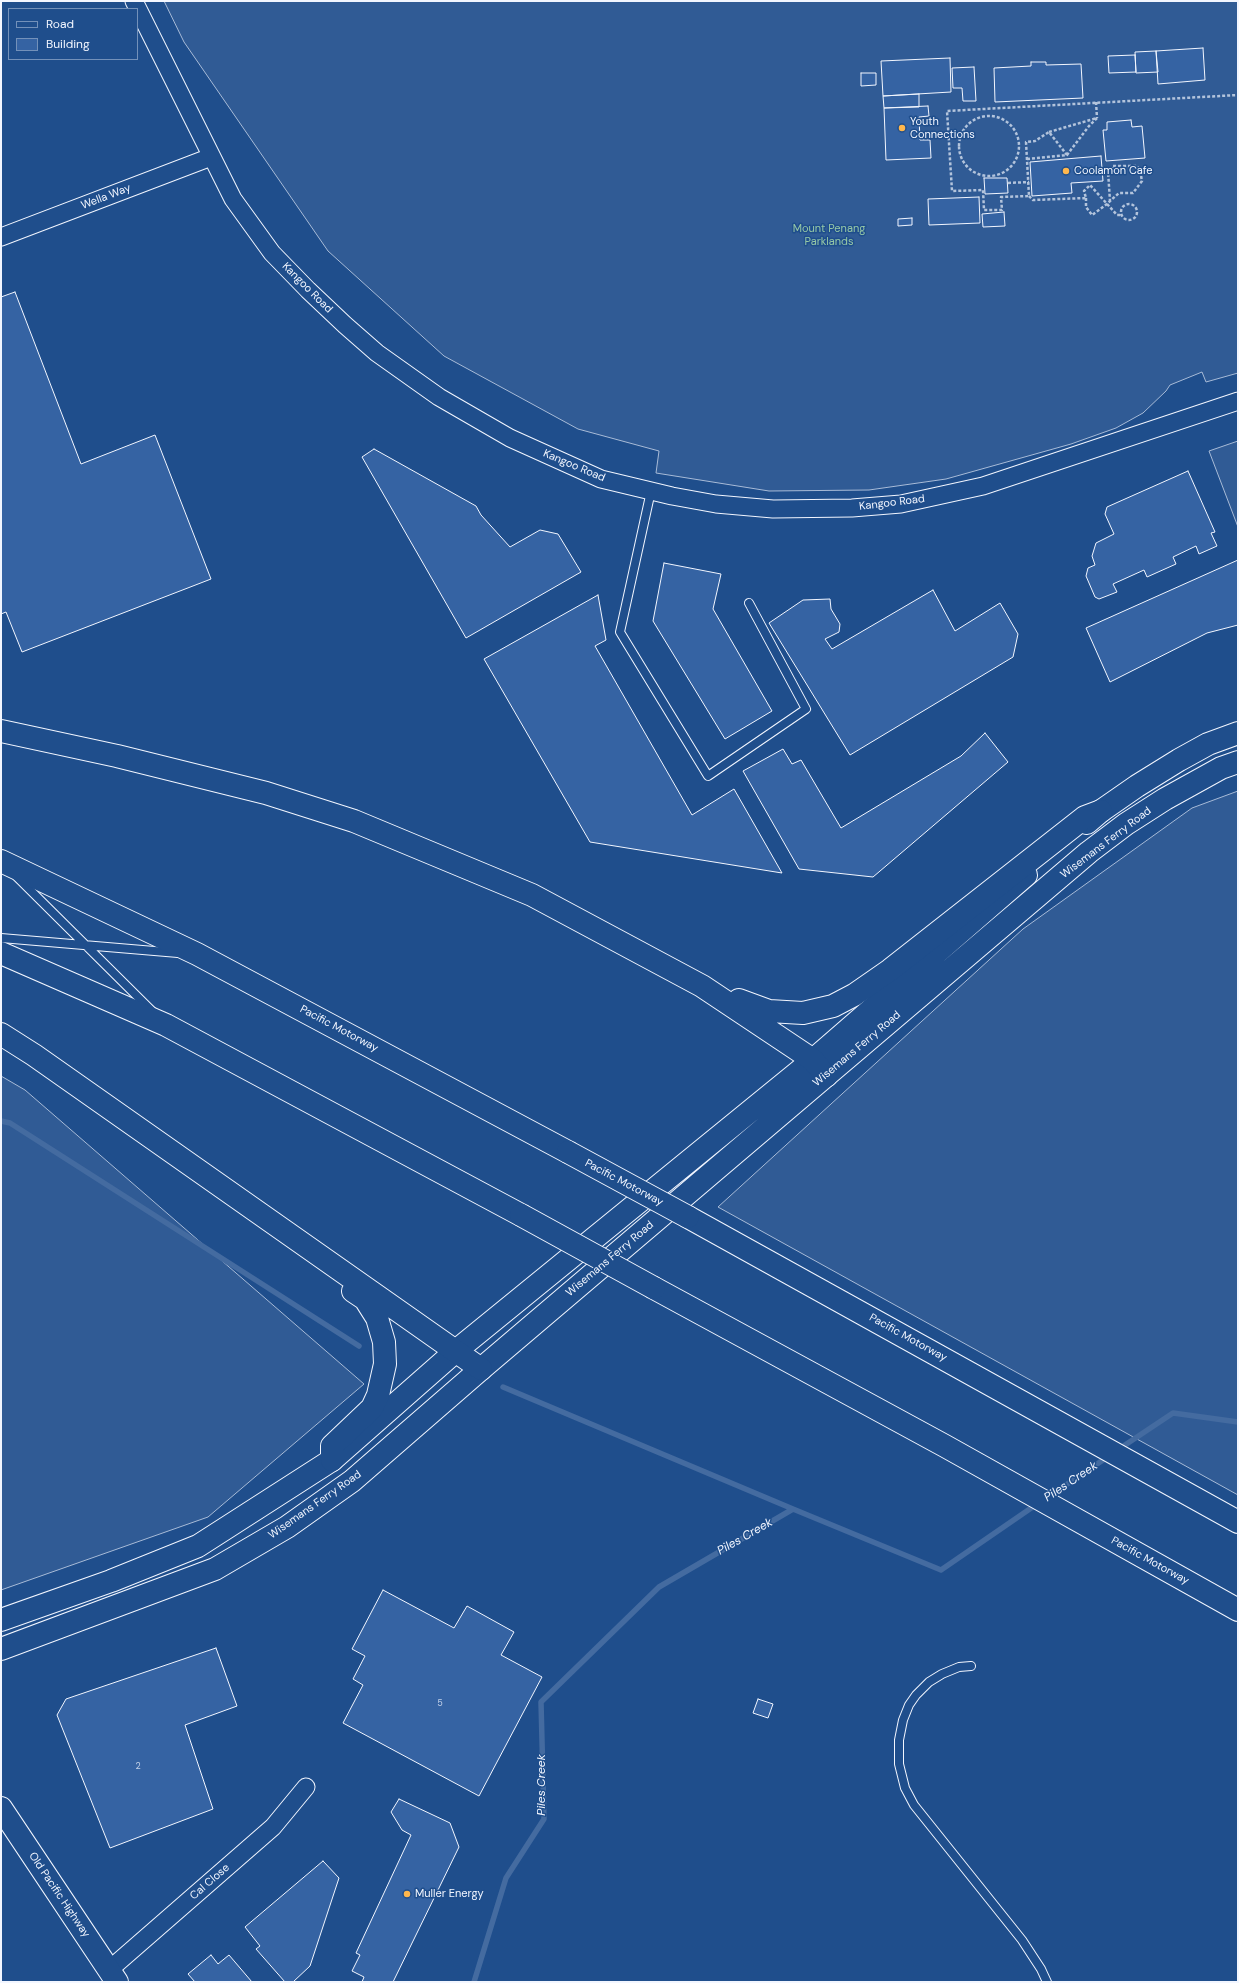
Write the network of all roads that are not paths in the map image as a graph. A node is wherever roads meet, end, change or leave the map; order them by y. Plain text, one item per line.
1 (138, 9) edge
2 (211, 157) junction
3 (1, 237) edge
4 (1238, 401) edge
5 (651, 491) junction
6 (750, 603) dead end
7 (1, 731) edge
8 (1238, 733) edge
9 (1238, 762) edge
10 (1101, 811) junction
11 (1, 861) edge
12 (1, 938) edge
13 (85, 945) junction
14 (1, 953) edge
15 (197, 954) junction
16 (702, 986) junction
17 (166, 1025) junction
18 (1, 1034) edge
19 (819, 1068) junction
20 (308, 1248) junction
21 (457, 1350) junction
22 (481, 1369) junction
23 (332, 1460) junction
24 (1238, 1522) edge
25 (1238, 1610) edge
26 (1, 1620) edge
27 (1, 1649) edge
28 (971, 1666) dead end
29 (306, 1787) dead end
30 (1, 1808) edge
31 (113, 1976) edge
32 (1046, 1982) edge

1 - 2 street, Kangoo Road
2 - 3 street, Wella Way
2 - 5 street, Kangoo Road
4 - 5 street, Kangoo Road
5 - 6 lane
7 - 16 main road
8 - 10 main road, Wisemans Ferry Road
9 - 19 main road, Wisemans Ferry Road
10 - 16 main road
10 - 19 main road, Wisemans Ferry Road
11 - 13 lane
11 - 15 main road, Pacific Motorway
12 - 13 lane
13 - 15 lane
13 - 17 lane
14 - 17 main road, Pacific Motorway
15 - 24 main road, Pacific Motorway, bridge
16 - 19 main road
17 - 25 main road, Pacific Motorway, bridge
18 - 20 main road
19 - 21 main road, Wisemans Ferry Road
19 - 22 main road, Wisemans Ferry Road
20 - 21 main road
20 - 23 main road
21 - 22 main road
21 - 23 main road, Wisemans Ferry Road
22 - 27 main road, Wisemans Ferry Road
23 - 26 main road, Wisemans Ferry Road
28 - 32 lane
29 - 31 street, Cal Close
30 - 31 main road, Old Pacific Highway

